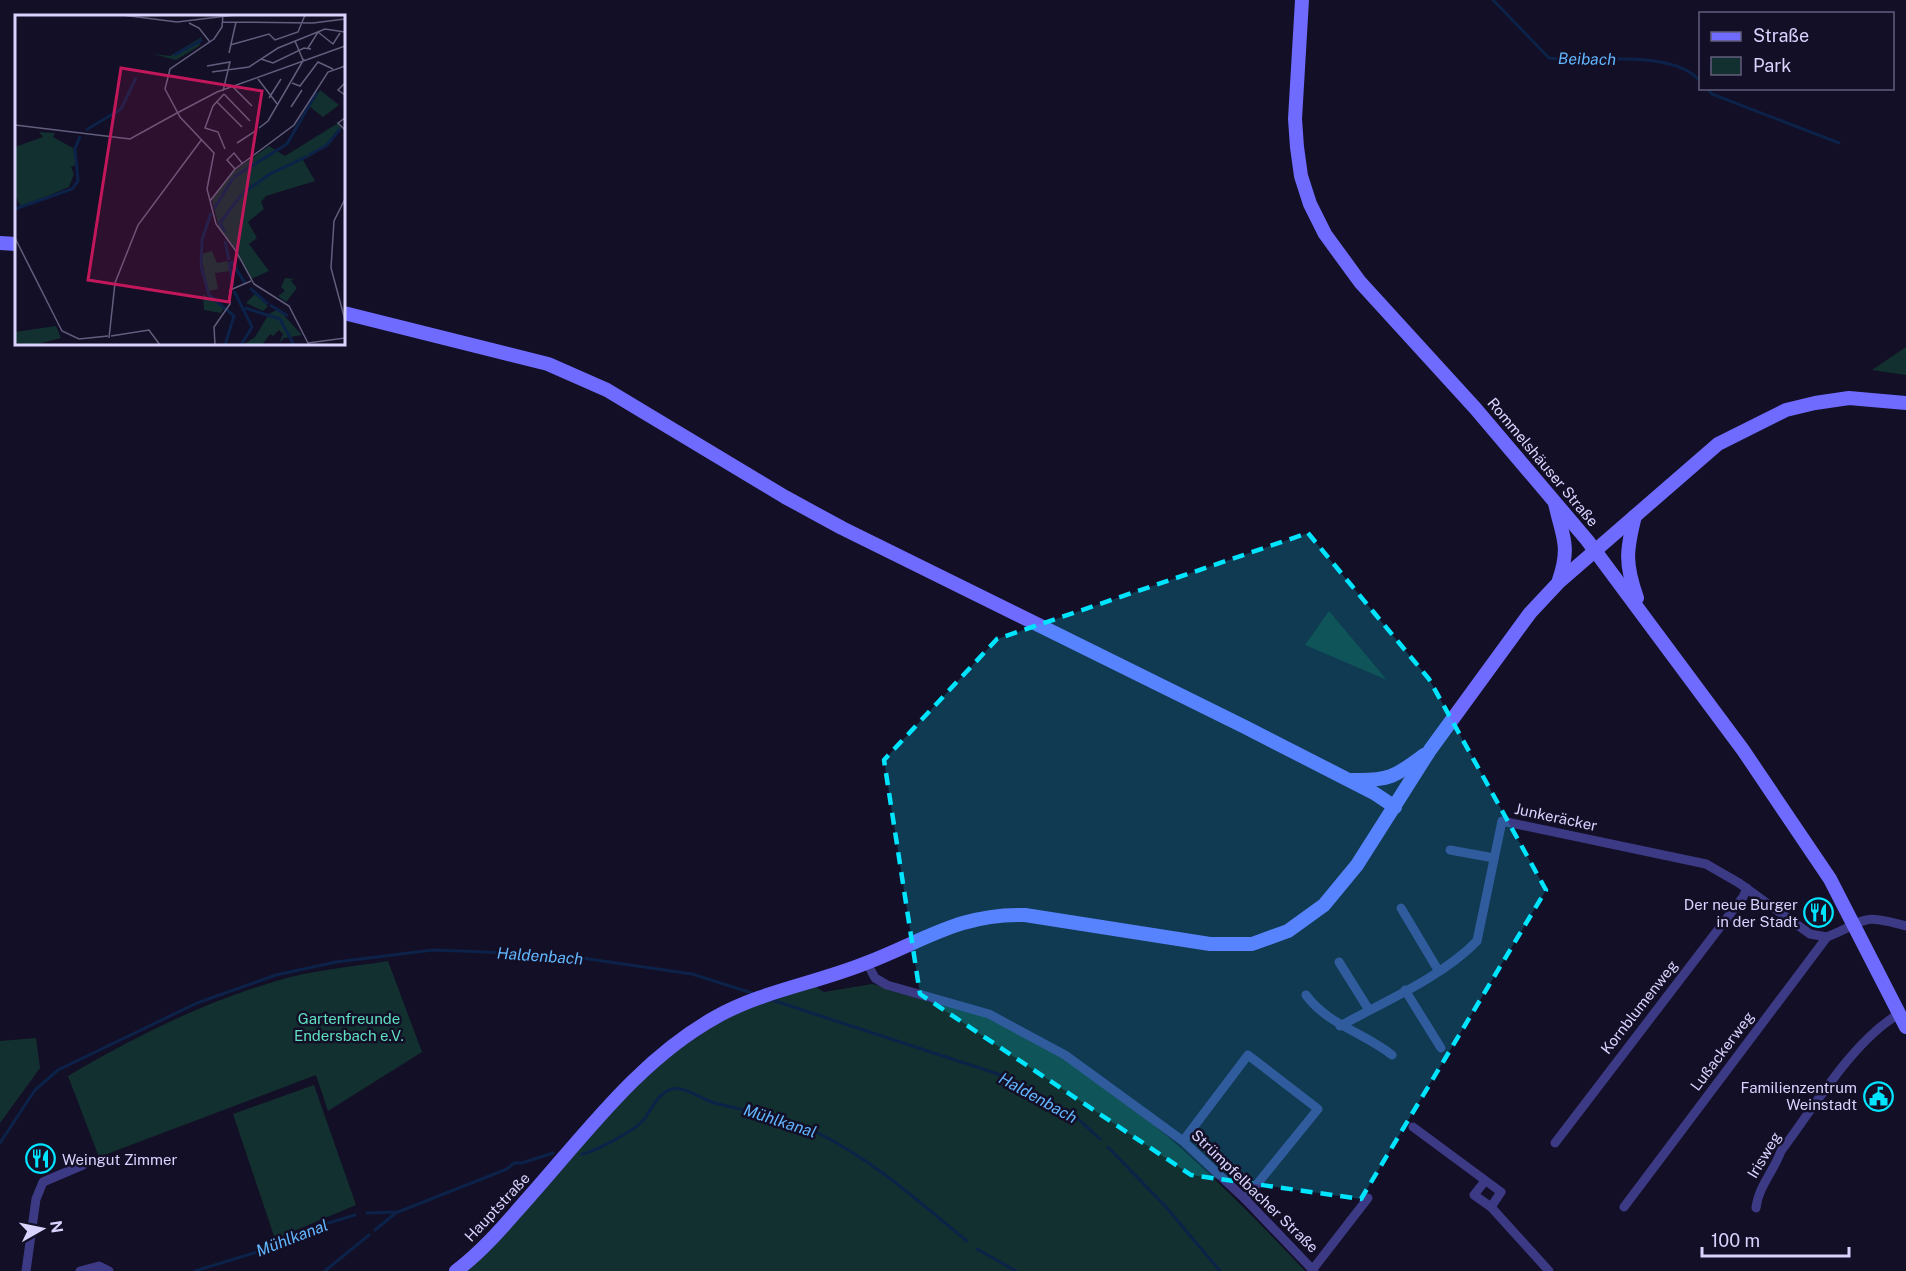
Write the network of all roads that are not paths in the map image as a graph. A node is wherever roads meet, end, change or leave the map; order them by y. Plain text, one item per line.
1 (1302, 0) edge
2 (0, 243) edge
3 (15, 244) edge
4 (345, 313) edge
5 (1906, 403) edge
6 (1555, 501) junction
7 (1635, 516) junction
8 (1596, 550) junction
9 (1559, 582) junction
10 (1641, 612) junction
11 (1430, 750) junction
12 (1347, 780) junction
13 (1395, 807) junction
14 (1450, 850) dead end
15 (1494, 858) junction
16 (1747, 888) junction
17 (1401, 908) dead end
18 (1853, 923) junction
19 (1906, 926) edge
20 (1827, 937) junction
21 (1339, 962) dead end
22 (867, 963) junction
23 (1438, 970) junction
24 (1405, 990) junction
25 (1306, 995) dead end
26 (1369, 1010) junction
27 (1899, 1014) junction
28 (1340, 1026) junction
29 (1906, 1027) edge
30 (1441, 1048) dead end
31 (1392, 1054) dead end
32 (1413, 1127) dead end
33 (1183, 1141) junction
34 (1555, 1143) dead end
35 (83, 1165) dead end
36 (1485, 1180) junction
37 (1368, 1198) dead end
38 (1245, 1199) junction
39 (1491, 1207) junction
40 (1624, 1207) dead end
41 (1756, 1208) dead end
42 (1313, 1270) edge
43 (26, 1271) edge
44 (80, 1271) edge
45 (109, 1271) edge
46 (456, 1271) edge
47 (1549, 1271) edge

1 - 6 main road, Rommelshäuser Straße
2 - 3 main road
4 - 12 main road
5 - 7 main road
6 - 8 main road, Rommelshäuser Straße
6 - 9 main road
7 - 8 main road
7 - 10 main road
8 - 9 main road
8 - 10 main road, Rommelshäuser Straße
9 - 11 main road
10 - 18 main road, Rommelshäuser Straße
11 - 12 main road
11 - 13 main road, Hauptstraße
12 - 13 main road
13 - 22 main road, Hauptstraße
14 - 15 street
15 - 16 street, Junkeräcker
15 - 23 street, Junkeräcker
16 - 20 street, Junkeräcker
16 - 34 street, Kornblumenweg
17 - 23 street
18 - 19 street
18 - 20 street, Lußackerweg
18 - 27 main road, Rommelshäuser Straße
20 - 40 street, Lußackerweg
21 - 26 street
22 - 33 street, Strümpfelbacher Straße
22 - 46 main road, Hauptstraße
23 - 24 street, Junkeräcker
24 - 26 street, Junkeräcker
24 - 30 street
25 - 28 street
26 - 28 street, Junkeräcker
27 - 29 main road, Rommelshäuser Straße
27 - 41 street, Irisweg
28 - 31 street
32 - 36 street
33 - 38 street, Strümpfelbacher Straße
33 - 38 street
35 - 43 street
36 - 39 street
36 - 39 street
37 - 42 street, Strümpfelbacher Straße
38 - 42 street, Strümpfelbacher Straße
39 - 47 street
44 - 45 street

